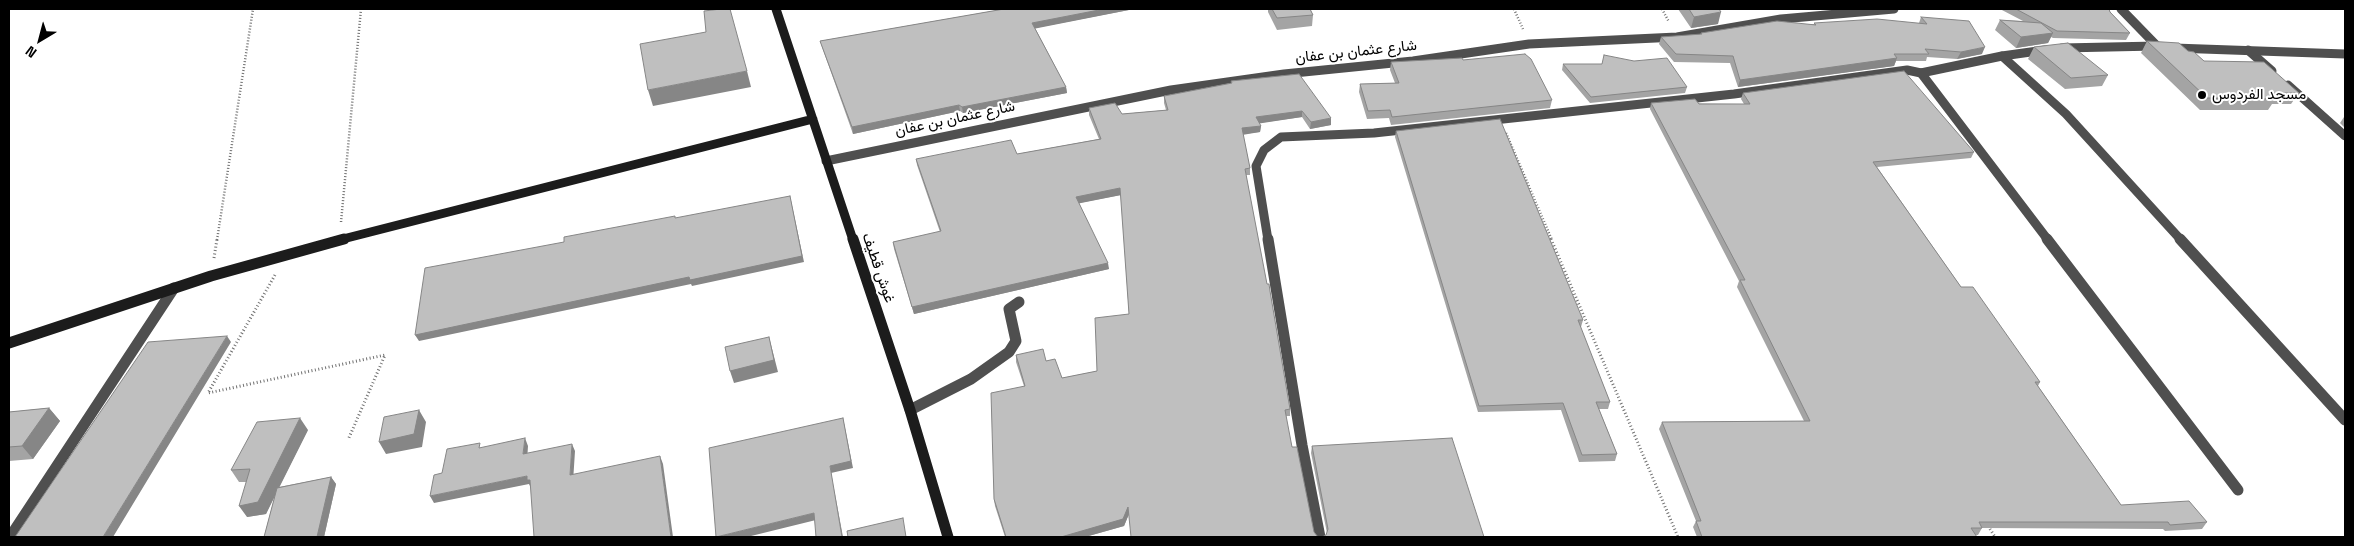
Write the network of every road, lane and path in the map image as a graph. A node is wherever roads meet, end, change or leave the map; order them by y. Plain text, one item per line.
1 (253, 9) edge
2 (361, 9) edge
3 (776, 9) edge
4 (1514, 9) edge
5 (1894, 9) edge
6 (2121, 9) edge
7 (1529, 44) junction
8 (2157, 46) junction
9 (2248, 50) junction
10 (2345, 54) edge
11 (2002, 56) junction
12 (1920, 73) junction
13 (813, 119) junction
14 (1500, 120) junction
15 (2345, 136) edge
16 (826, 161) junction
17 (340, 240) junction
18 (286, 256) junction
19 (211, 276) junction
20 (174, 288) junction
21 (1020, 302) dead end
22 (9, 343) edge
23 (910, 410) junction
24 (2345, 420) edge
25 (348, 440) dead end
26 (2238, 490) dead end
27 (1985, 520) edge
28 (10, 537) edge
29 (948, 537) edge
30 (1320, 537) edge
31 (1678, 537) edge
32 (1995, 537) edge

1 - 19 path
2 - 17 path
3 - 13 main road, غوش قطيف
4 - 7 path
5 - 7 street, شارع عثمان بن عفان
6 - 8 street
7 - 16 street, شارع عثمان بن عفان
8 - 9 street
8 - 11 street
9 - 10 street
9 - 15 street
11 - 12 street
11 - 24 street
12 - 14 street
12 - 26 street
13 - 16 main road, غوش قطيف
13 - 17 main road
14 - 30 street
14 - 31 path
16 - 23 main road, غوش قطيف
17 - 18 main road
18 - 19 main road
18 - 25 path
19 - 20 main road
20 - 22 main road
20 - 28 street
21 - 23 street
23 - 29 main road, غوش قطيف
27 - 32 path

